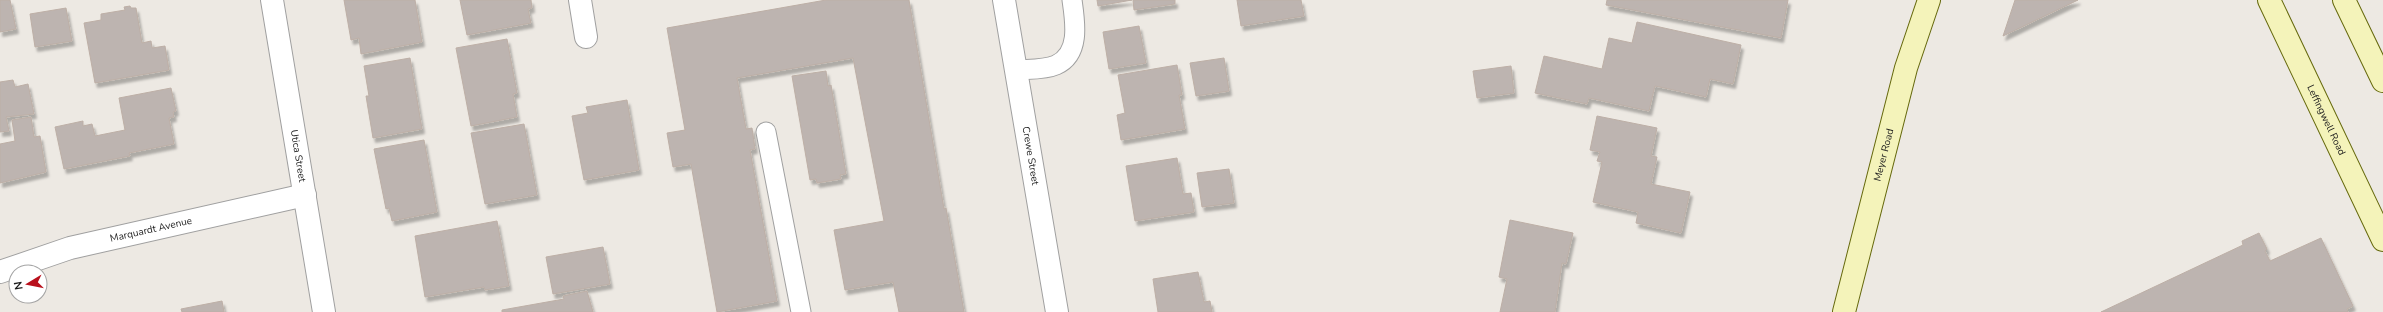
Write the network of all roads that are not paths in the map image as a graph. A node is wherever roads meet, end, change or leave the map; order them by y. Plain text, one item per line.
1 (272, 0) edge
2 (580, 0) edge
3 (1004, 0) edge
4 (1072, 0) edge
5 (1929, 0) edge
6 (2268, 0) edge
7 (2344, 0) edge
8 (586, 37) dead end
9 (1016, 70) junction
10 (2383, 81) edge
11 (766, 132) dead end
12 (305, 195) junction
13 (2383, 240) edge
14 (0, 272) edge
15 (324, 312) edge
16 (801, 312) edge
17 (1057, 312) edge
18 (1844, 312) edge

1 - 12 street, Utica Street
2 - 8 street
3 - 9 street, Crewe Street
4 - 9 lane
5 - 18 main road, Meyer Road
6 - 13 main road, Leffingwell Road
7 - 10 main road
9 - 17 street, Crewe Street
11 - 16 lane
12 - 14 street, Marquardt Avenue
12 - 15 street, Utica Street

